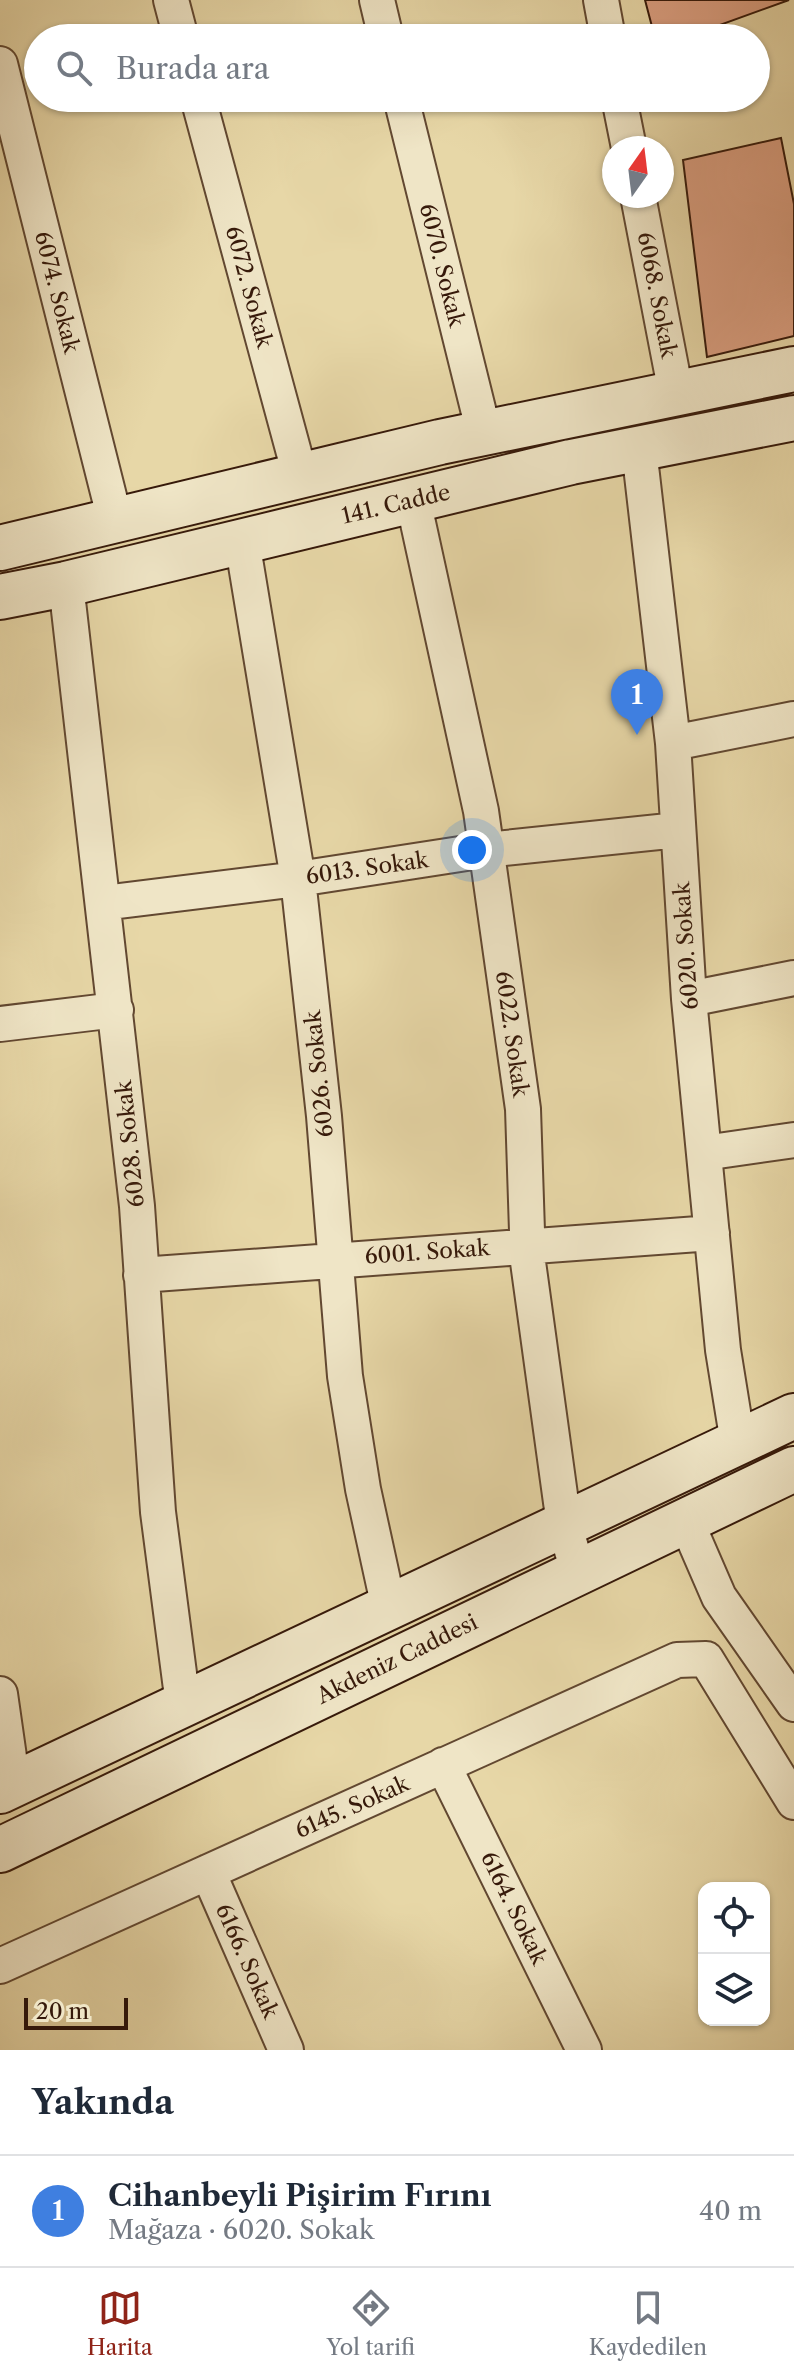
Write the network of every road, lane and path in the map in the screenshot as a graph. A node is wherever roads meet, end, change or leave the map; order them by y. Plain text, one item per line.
1 (171, 0) edge
2 (377, 0) edge
3 (601, 0) edge
4 (177, 24) edge
5 (383, 24) edge
6 (605, 24) edge
7 (0, 64) edge
8 (202, 112) edge
9 (404, 112) edge
10 (622, 112) edge
11 (627, 136) edge
12 (640, 208) edge
13 (794, 369) edge
14 (676, 393) junction
15 (794, 418) edge
16 (484, 433) junction
17 (639, 449) junction
18 (401, 451) junction
19 (300, 475) junction
20 (413, 500) junction
21 (115, 520) junction
22 (313, 524) junction
23 (242, 541) junction
24 (0, 548) edge
25 (66, 584) junction
26 (0, 597) edge
27 (794, 719) edge
28 (673, 743) junction
29 (678, 830) junction
30 (486, 850) junction
31 (298, 879) junction
32 (103, 903) junction
33 (794, 978) edge
34 (689, 999) junction
35 (116, 1010) junction
36 (0, 1024) edge
37 (794, 1140) edge
38 (704, 1153) junction
39 (712, 1233) junction
40 (528, 1246) junction
41 (336, 1258) junction
42 (141, 1275) junction
43 (794, 1416) edge
44 (738, 1443) junction
45 (794, 1469) edge
46 (686, 1521) junction
47 (564, 1524) junction
48 (578, 1571) junction
49 (389, 1608) junction
50 (0, 1694) edge
51 (183, 1704) junction
52 (794, 1704) edge
53 (443, 1765) junction
54 (6, 1788) edge
55 (794, 1802) edge
56 (0, 1850) edge
57 (208, 1872) junction
58 (0, 1966) edge
59 (286, 2050) edge
60 (584, 2050) edge

1 - 4 street
2 - 5 street
3 - 6 street
7 - 21 street, 6074. Sokak
8 - 19 street, 6072. Sokak
9 - 16 street, 6070. Sokak
10 - 11 street
12 - 14 street, 6068. Sokak
13 - 14 street
14 - 16 street
15 - 17 street, 141. Cadde
16 - 18 street
17 - 20 street, 141. Cadde
17 - 28 street, 6020. Sokak
18 - 19 street
18 - 20 street
19 - 21 street
19 - 22 street
20 - 22 street, 141. Cadde
20 - 30 street, 6022. Sokak
21 - 24 street
22 - 23 street, 141. Cadde
23 - 25 street, 141. Cadde
23 - 31 street, 6026. Sokak
25 - 26 street, 141. Cadde
25 - 32 street, 6028. Sokak
27 - 28 street
28 - 29 street, 6020. Sokak
29 - 30 street, 6013. Sokak
29 - 34 street, 6020. Sokak
30 - 31 street, 6013. Sokak
30 - 40 street, 6022. Sokak
31 - 32 street, 6013. Sokak
31 - 41 street, 6026. Sokak
32 - 35 street, 6028. Sokak
33 - 34 street
34 - 38 street, 6020. Sokak
35 - 36 street
35 - 42 street, 6028. Sokak
37 - 38 street
38 - 39 street, 6020. Sokak
39 - 40 street, 6001. Sokak
39 - 44 street, 6020. Sokak
40 - 41 street, 6001. Sokak
40 - 47 street, 6022. Sokak
41 - 42 street, 6001. Sokak
41 - 49 street, 6026. Sokak
42 - 51 street, 6028. Sokak
43 - 44 street
44 - 47 street
45 - 46 street, Akdeniz Caddesi
46 - 48 street, Akdeniz Caddesi
46 - 52 street
47 - 48 street, 6022. Sokak
47 - 49 street
48 - 56 street, Akdeniz Caddesi
49 - 51 street
50 - 54 street
51 - 54 street
53 - 55 street, 6145. Sokak
53 - 57 street, 6145. Sokak
53 - 60 street, 6164. Sokak
57 - 58 street, 6145. Sokak
57 - 59 street, 6166. Sokak

